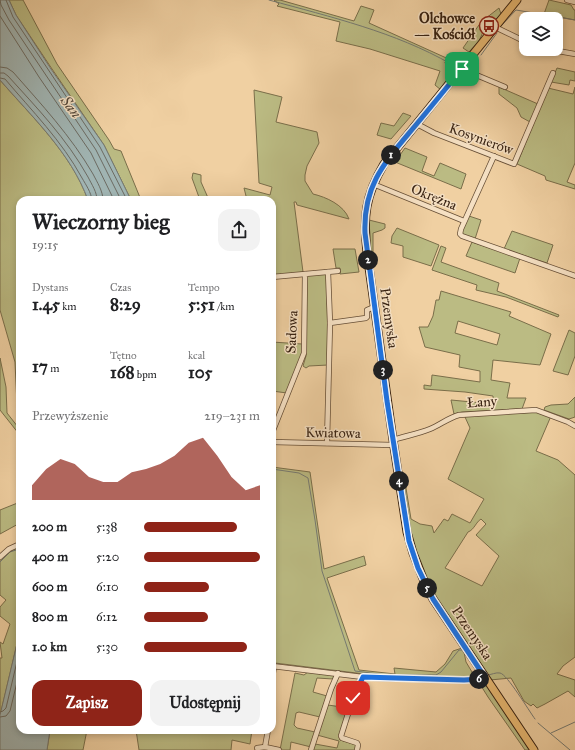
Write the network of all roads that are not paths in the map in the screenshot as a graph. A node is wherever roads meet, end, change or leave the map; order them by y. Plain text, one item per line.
1 (516, 0) edge
2 (566, 0) edge
3 (575, 2) edge
4 (495, 27) junction
5 (519, 39) edge
6 (563, 52) edge
7 (575, 54) edge
8 (462, 69) junction
9 (553, 73) dead end
10 (504, 87) dead end
11 (416, 124) junction
12 (494, 156) junction
13 (373, 184) junction
14 (464, 222) junction
15 (338, 271) dead end
16 (328, 272) junction
17 (305, 274) junction
18 (575, 276) edge
19 (276, 277) edge
20 (374, 308) junction
21 (330, 323) junction
22 (276, 423) edge
23 (575, 426) edge
24 (276, 442) edge
25 (393, 442) junction
26 (327, 443) junction
27 (16, 546) edge
28 (0, 557) edge
29 (276, 666) edge
30 (338, 673) junction
31 (484, 676) junction
32 (363, 677) junction
33 (267, 734) edge
34 (265, 747) junction
35 (257, 748) dead end
36 (279, 750) edge
37 (311, 750) edge
38 (357, 750) edge
39 (534, 750) edge

1 - 4 main road, Przemyska
2 - 3 street
4 - 5 street
4 - 8 main road, Przemyska
6 - 7 street
8 - 10 street
8 - 11 main road, Przemyska
9 - 12 street, Kosynierów
11 - 12 street, Kosynierów
11 - 13 main road, Przemyska
12 - 14 street, Okrężna
13 - 14 street, Okrężna
13 - 20 main road, Przemyska
14 - 18 street
15 - 16 street
16 - 17 street
16 - 21 street
17 - 19 street
17 - 22 street, Sadowa
20 - 21 street
20 - 25 main road, Przemyska
21 - 26 street
23 - 25 street, Łany
24 - 26 street, Kwiatowa
25 - 26 street, Kwiatowa
25 - 31 main road, Przemyska
27 - 28 street
29 - 30 street
30 - 32 street
30 - 37 street
31 - 32 street
31 - 39 main road, Przemyska
32 - 38 street
33 - 34 street
34 - 35 street
34 - 36 street

